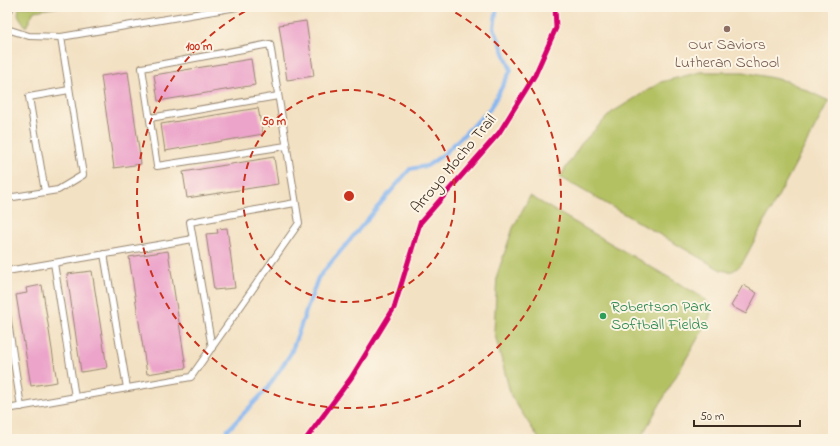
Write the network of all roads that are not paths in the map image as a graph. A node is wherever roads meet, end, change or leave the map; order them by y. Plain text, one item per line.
1 (237, 7) edge
2 (7, 29) edge
3 (61, 37) junction
4 (69, 90) junction
5 (278, 96) junction
6 (150, 118) junction
7 (286, 146) junction
8 (45, 192) junction
9 (7, 198) edge
10 (295, 203) junction
11 (192, 239) junction
12 (104, 254) junction
13 (54, 263) junction
14 (7, 271) edge
15 (7, 315) edge
16 (212, 348) junction
17 (127, 388) junction
18 (75, 397) junction
19 (21, 407) junction
20 (7, 409) edge

1 - 3 lane
2 - 3 lane
3 - 4 lane
4 - 8 lane
4 - 8 lane
5 - 6 lane
5 - 6 lane
5 - 7 lane
6 - 7 lane
7 - 10 lane
8 - 9 lane
10 - 11 lane
10 - 16 lane
11 - 12 lane
11 - 16 lane
12 - 13 lane
12 - 17 lane
13 - 14 lane
13 - 18 lane
15 - 19 lane
16 - 17 lane
17 - 18 lane
18 - 19 lane
19 - 20 lane

